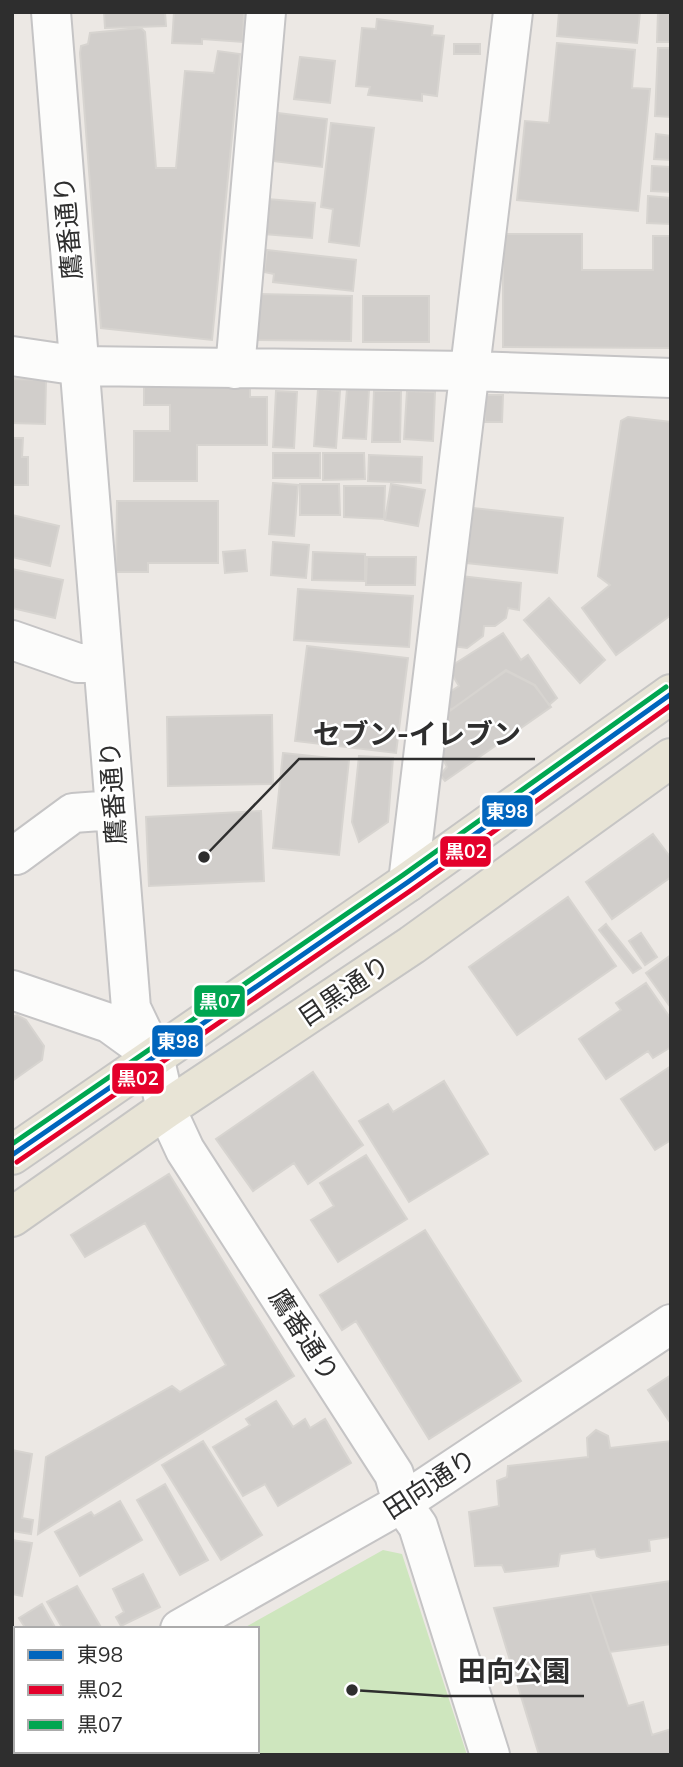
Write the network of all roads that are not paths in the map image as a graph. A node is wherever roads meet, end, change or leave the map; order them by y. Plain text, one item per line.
1 (51, 12) edge
2 (266, 12) edge
3 (513, 12) edge
4 (12, 356) edge
5 (79, 366) junction
6 (235, 369) junction
7 (471, 371) junction
8 (671, 378) edge
9 (12, 640) edge
10 (103, 663) junction
11 (671, 694) edge
12 (671, 758) edge
13 (114, 810) junction
14 (16, 855) dead end
15 (408, 881) junction
16 (13, 991) edge
17 (154, 1056) junction
18 (166, 1109) junction
19 (12, 1154) edge
20 (12, 1217) edge
21 (671, 1324) edge
22 (402, 1503) junction
23 (184, 1627) edge
24 (490, 1755) edge

1 - 5 street, 鷹番通り
2 - 6 street
3 - 7 street
4 - 5 street
5 - 6 street
5 - 10 street, 鷹番通り
6 - 7 street
7 - 8 street
7 - 15 street
9 - 10 street
10 - 13 street, 鷹番通り
11 - 15 main road, 目黒通り
12 - 18 main road, 目黒通り
13 - 14 street
13 - 17 street, 鷹番通り
15 - 17 main road, 目黒通り
16 - 17 street
17 - 18 street, 鷹番通り
17 - 19 main road, 目黒通り
18 - 20 main road, 目黒通り
18 - 22 street, 鷹番通り
21 - 22 street, 田向通り
22 - 23 street, 田向通り
22 - 24 street, 鷹番通り

